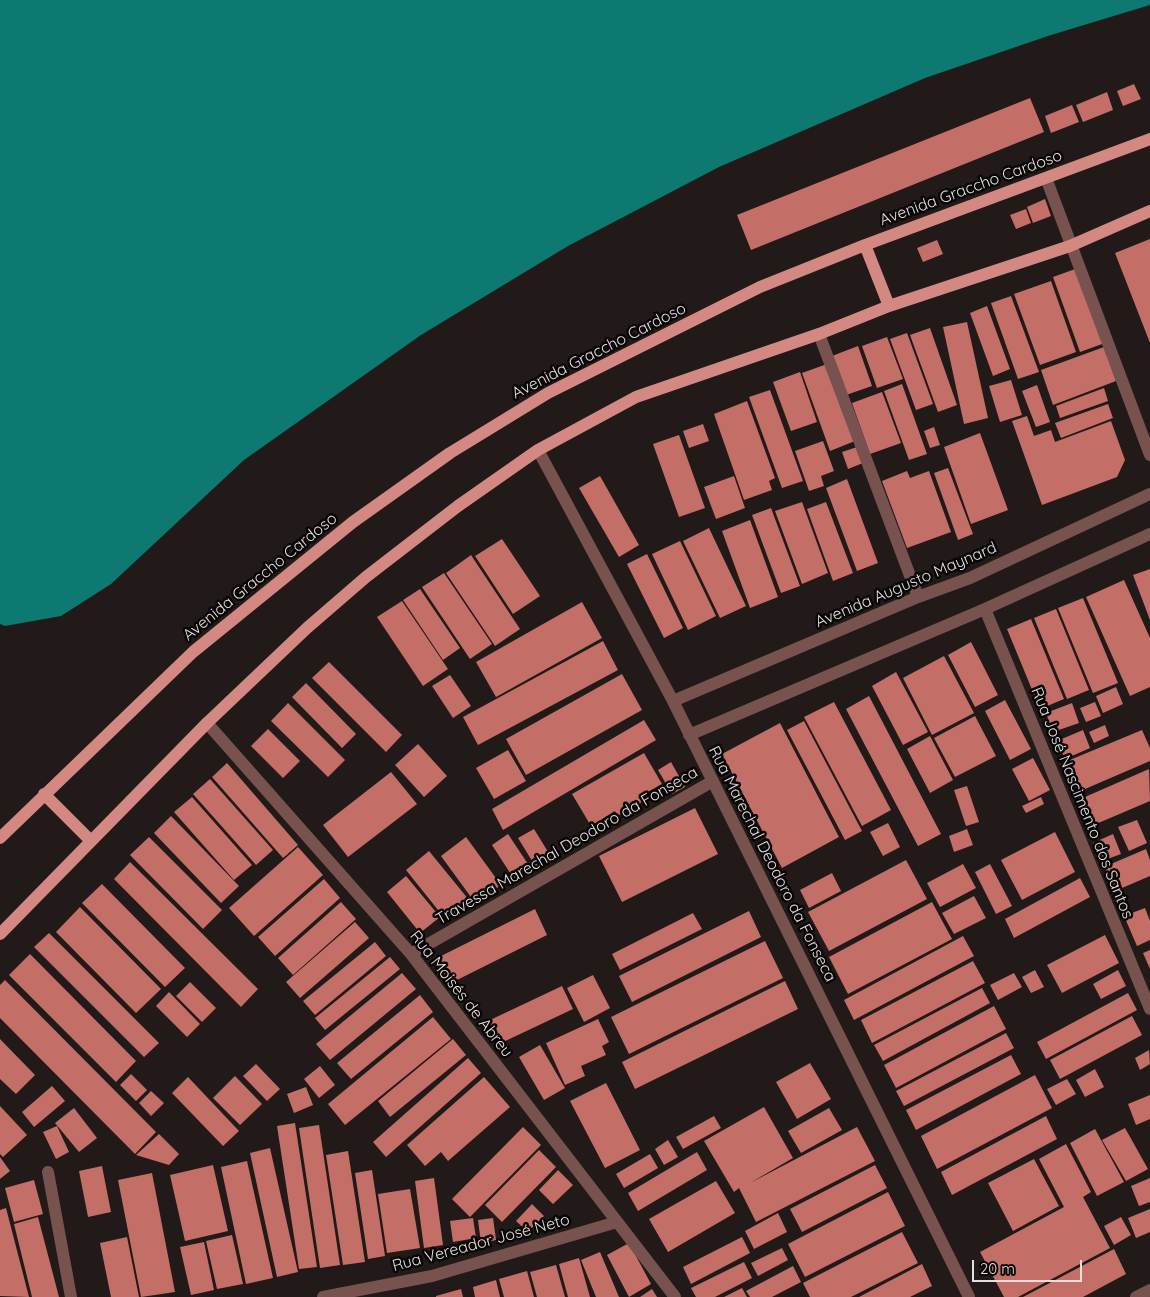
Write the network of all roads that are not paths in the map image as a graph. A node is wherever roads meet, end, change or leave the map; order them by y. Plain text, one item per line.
1 (1150, 139) edge
2 (1046, 178) junction
3 (1150, 211) edge
4 (865, 245) junction
5 (1070, 246) junction
6 (889, 306) junction
7 (819, 334) junction
8 (538, 450) junction
9 (1150, 455) edge
10 (1150, 494) edge
11 (1150, 534) edge
12 (918, 597) junction
13 (985, 609) junction
14 (673, 701) junction
15 (207, 724) junction
16 (689, 735) junction
17 (713, 781) junction
18 (44, 794) junction
19 (0, 838) edge
20 (91, 842) junction
21 (0, 934) edge
22 (411, 954) junction
23 (1150, 1009) edge
24 (48, 1172) dead end
25 (617, 1222) junction
26 (1150, 1290) edge
27 (71, 1297) edge
28 (323, 1297) edge
29 (675, 1297) edge
30 (969, 1297) edge
31 (1136, 1297) edge

1 - 2 main road, Avenida Graccho Cardoso
2 - 4 main road, Avenida Graccho Cardoso
2 - 5 street
3 - 5 main road
4 - 6 main road
4 - 18 main road, Avenida Graccho Cardoso
5 - 6 main road
5 - 9 street
6 - 7 main road
7 - 8 main road
7 - 12 street
8 - 14 street, Rua Marechal Deodoro da Fonseca
8 - 15 main road
10 - 12 street, Avenida Augusto Maynard
11 - 13 street
12 - 14 street, Avenida Augusto Maynard
13 - 16 street
13 - 23 street, Rua José Nascimento dos Santos
14 - 16 street, Rua Marechal Deodoro da Fonseca
15 - 20 main road
15 - 22 street, Rua Moisés de Abreu
16 - 17 street, Rua Marechal Deodoro da Fonseca
17 - 22 street, Travessa Marechal Deodoro da Fonseca
17 - 30 street, Rua Marechal Deodoro da Fonseca
18 - 19 main road, Avenida Graccho Cardoso
18 - 20 main road
20 - 21 main road
22 - 25 street, Rua Moisés de Abreu
24 - 27 street
25 - 28 street, Rua Vereador José Neto
25 - 29 street, Rua Moisés de Abreu
26 - 31 street

